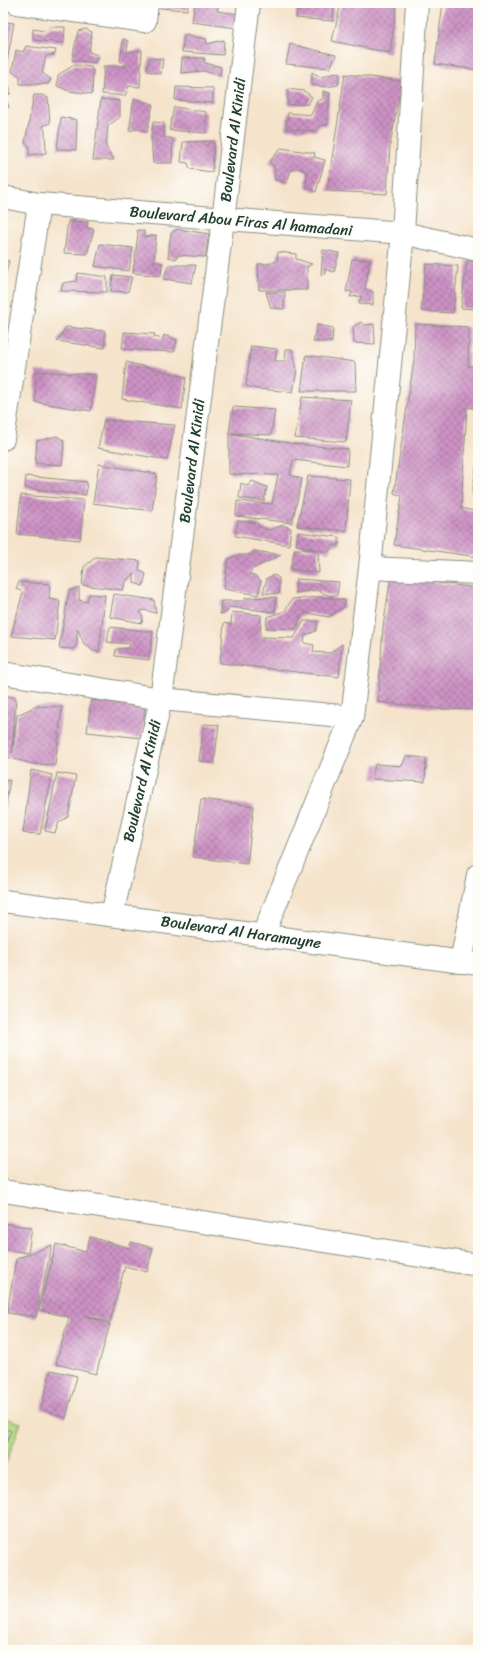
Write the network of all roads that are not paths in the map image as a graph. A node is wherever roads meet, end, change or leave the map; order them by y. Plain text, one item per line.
1 (17, 3) edge
2 (147, 3) edge
3 (249, 3) edge
4 (417, 3) edge
5 (3, 197) edge
6 (39, 204) junction
7 (224, 220) junction
8 (403, 234) junction
9 (478, 250) edge
10 (3, 439) edge
11 (370, 568) junction
12 (478, 573) edge
13 (3, 673) edge
14 (161, 699) junction
15 (352, 717) junction
16 (478, 875) edge
17 (3, 900) edge
18 (112, 915) junction
19 (263, 935) junction
20 (469, 963) edge
21 (3, 1191) edge
22 (478, 1265) edge

1 - 2 street
3 - 7 street, Boulevard Al Kinidi
4 - 8 street
5 - 6 street, Boulevard Abou Firas Al hamadani
6 - 7 street, Boulevard Abou Firas Al hamadani
6 - 10 street
7 - 8 street, Boulevard Abou Firas Al hamadani
7 - 14 street, Boulevard Al Kinidi
8 - 9 street, Boulevard Abou Firas Al hamadani
8 - 11 street
11 - 12 street
11 - 15 street
13 - 14 street
14 - 15 street
14 - 18 street, Boulevard Al Kinidi
15 - 19 street
16 - 20 street
17 - 18 street, Boulevard Al Haramayne
18 - 19 street, Boulevard Al Haramayne
19 - 20 street, Boulevard Al Haramayne
21 - 22 street

